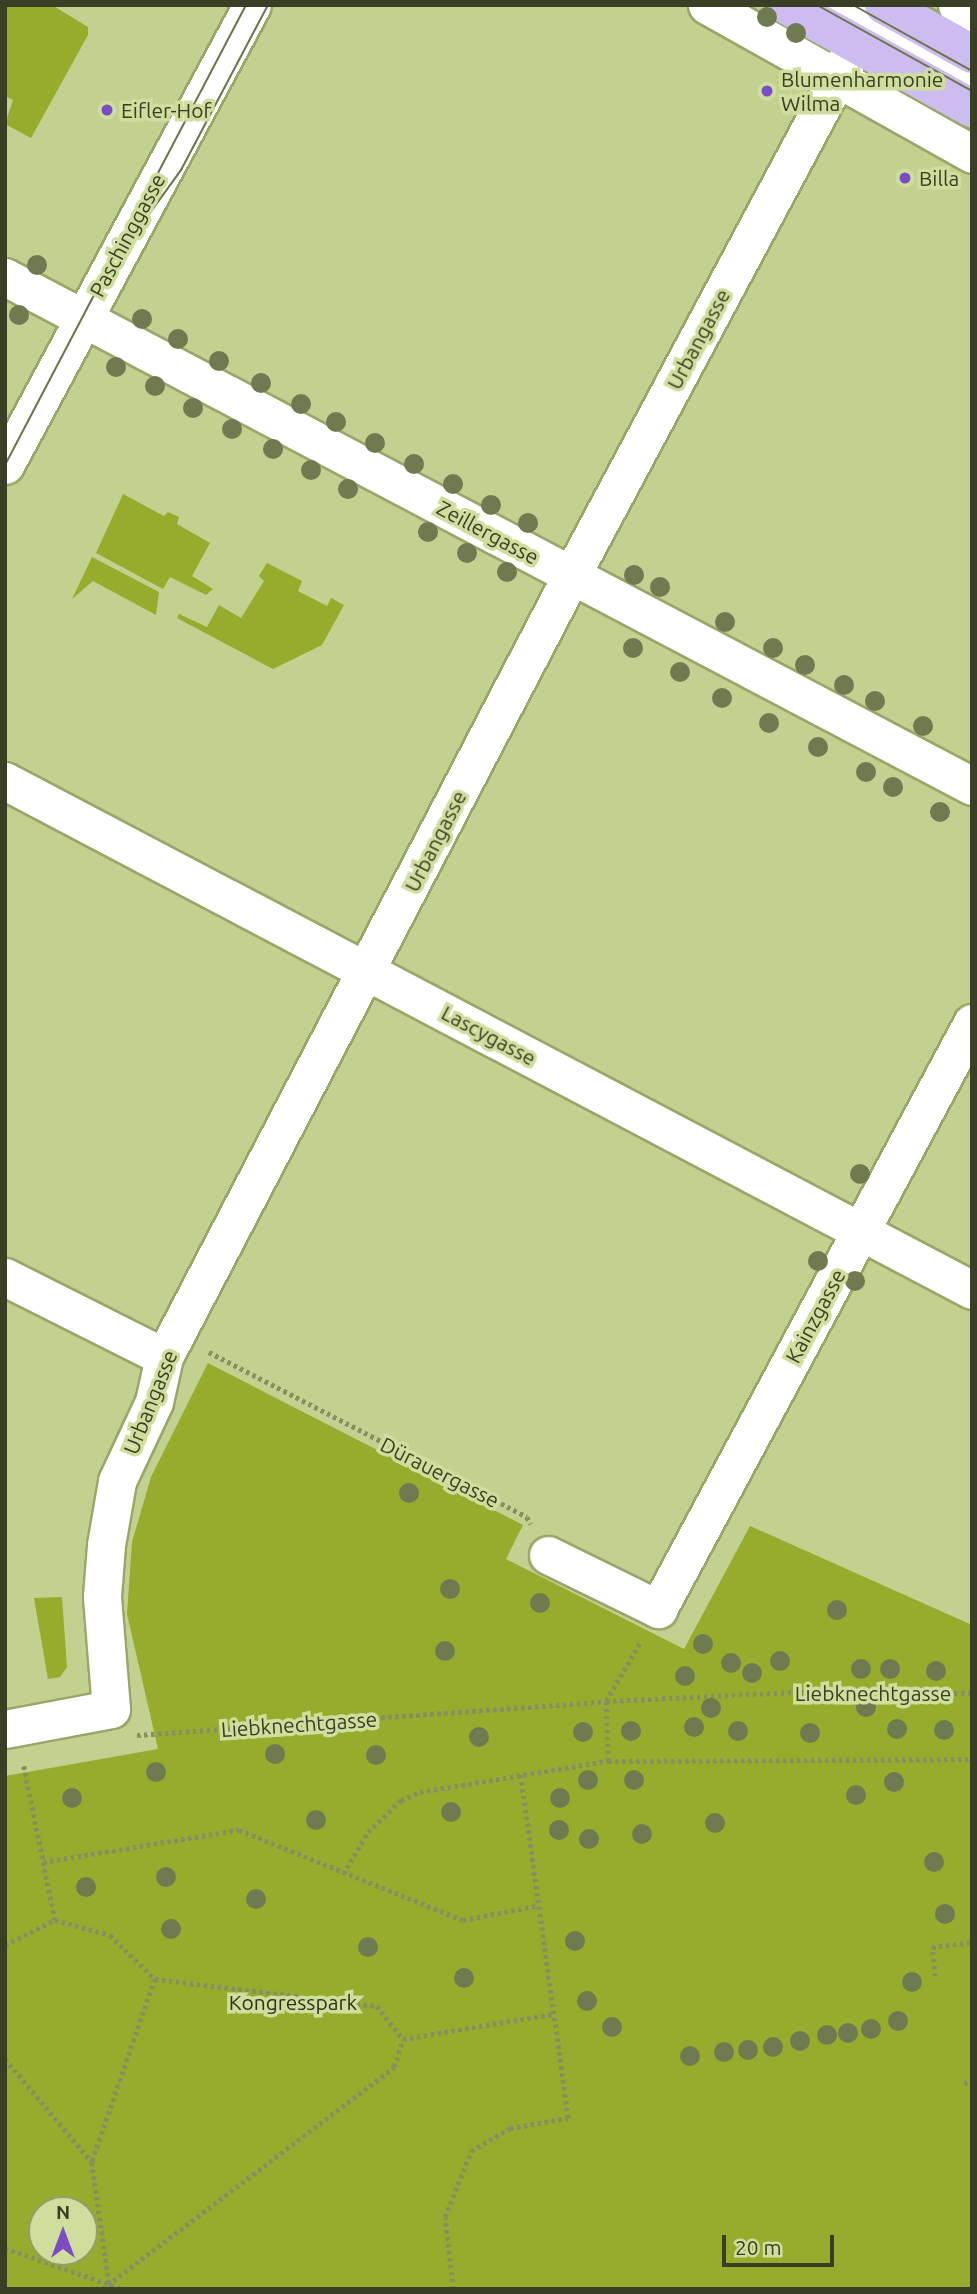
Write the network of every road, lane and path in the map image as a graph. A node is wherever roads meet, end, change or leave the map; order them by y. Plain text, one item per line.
1 (251, 5) edge
2 (707, 5) edge
3 (786, 5) edge
4 (957, 5) edge
5 (972, 13) edge
6 (864, 16) edge
7 (972, 54) edge
8 (972, 80) edge
9 (837, 81) junction
10 (972, 108) edge
11 (972, 154) edge
12 (5, 276) edge
13 (82, 318) junction
14 (5, 465) edge
15 (571, 576) junction
16 (5, 781) edge
17 (972, 786) edge
18 (367, 971) junction
19 (972, 1023) edge
20 (861, 1231) junction
21 (5, 1277) edge
22 (972, 1290) edge
23 (205, 1350) dead end
24 (164, 1357) junction
25 (548, 1555) joint
26 (658, 1609) junction
27 (972, 1693) edge
28 (606, 1700) junction
29 (111, 1709) junction
30 (5, 1729) edge
31 (972, 1759) edge
32 (608, 1761) junction
33 (24, 1766) dead end
34 (520, 1773) junction
35 (43, 1862) junction
36 (343, 1874) junction
37 (536, 1906) junction
38 (55, 1920) junction
39 (972, 1942) edge
40 (5, 1945) edge
41 (935, 1976) dead end
42 (155, 1979) junction
43 (553, 2014) junction
44 (403, 2039) junction
45 (5, 2059) edge
46 (972, 2081) edge
47 (964, 2082) dead end
48 (92, 2162) junction
49 (5, 2248) edge
50 (109, 2283) junction
51 (102, 2289) edge
52 (122, 2289) edge
53 (453, 2289) edge

1 - 13 street, Paschinggasse
2 - 9 street
3 - 6 main road
4 - 5 street
6 - 7 main road
6 - 8 street
6 - 9 street, Urbangasse
6 - 10 main road
9 - 11 street
9 - 15 street, Urbangasse
12 - 13 street, Zeillergasse
13 - 14 street, Paschinggasse
13 - 15 street, Zeillergasse
15 - 17 street, Zeillergasse
15 - 18 street, Urbangasse
16 - 18 street, Lascygasse
18 - 20 street, Lascygasse
18 - 24 street, Urbangasse
19 - 20 street, Kainzgasse
20 - 22 street, Lascygasse
20 - 26 street, Kainzgasse
21 - 24 street
23 - 25 path, Dürauergasse
24 - 29 street, Urbangasse
25 - 26 street
26 - 28 path
27 - 28 path, Liebknechtgasse
28 - 29 path, Liebknechtgasse
28 - 32 path
29 - 30 street
31 - 32 path
32 - 34 path
33 - 35 path
34 - 36 path
34 - 37 path
35 - 36 path
35 - 38 path
36 - 37 path
37 - 43 path
38 - 40 path
38 - 42 path
39 - 41 path
42 - 44 path
42 - 48 path
43 - 44 path
43 - 53 path
44 - 50 path
45 - 48 path
46 - 47 path
48 - 50 path
49 - 50 path
50 - 51 path
50 - 52 path

